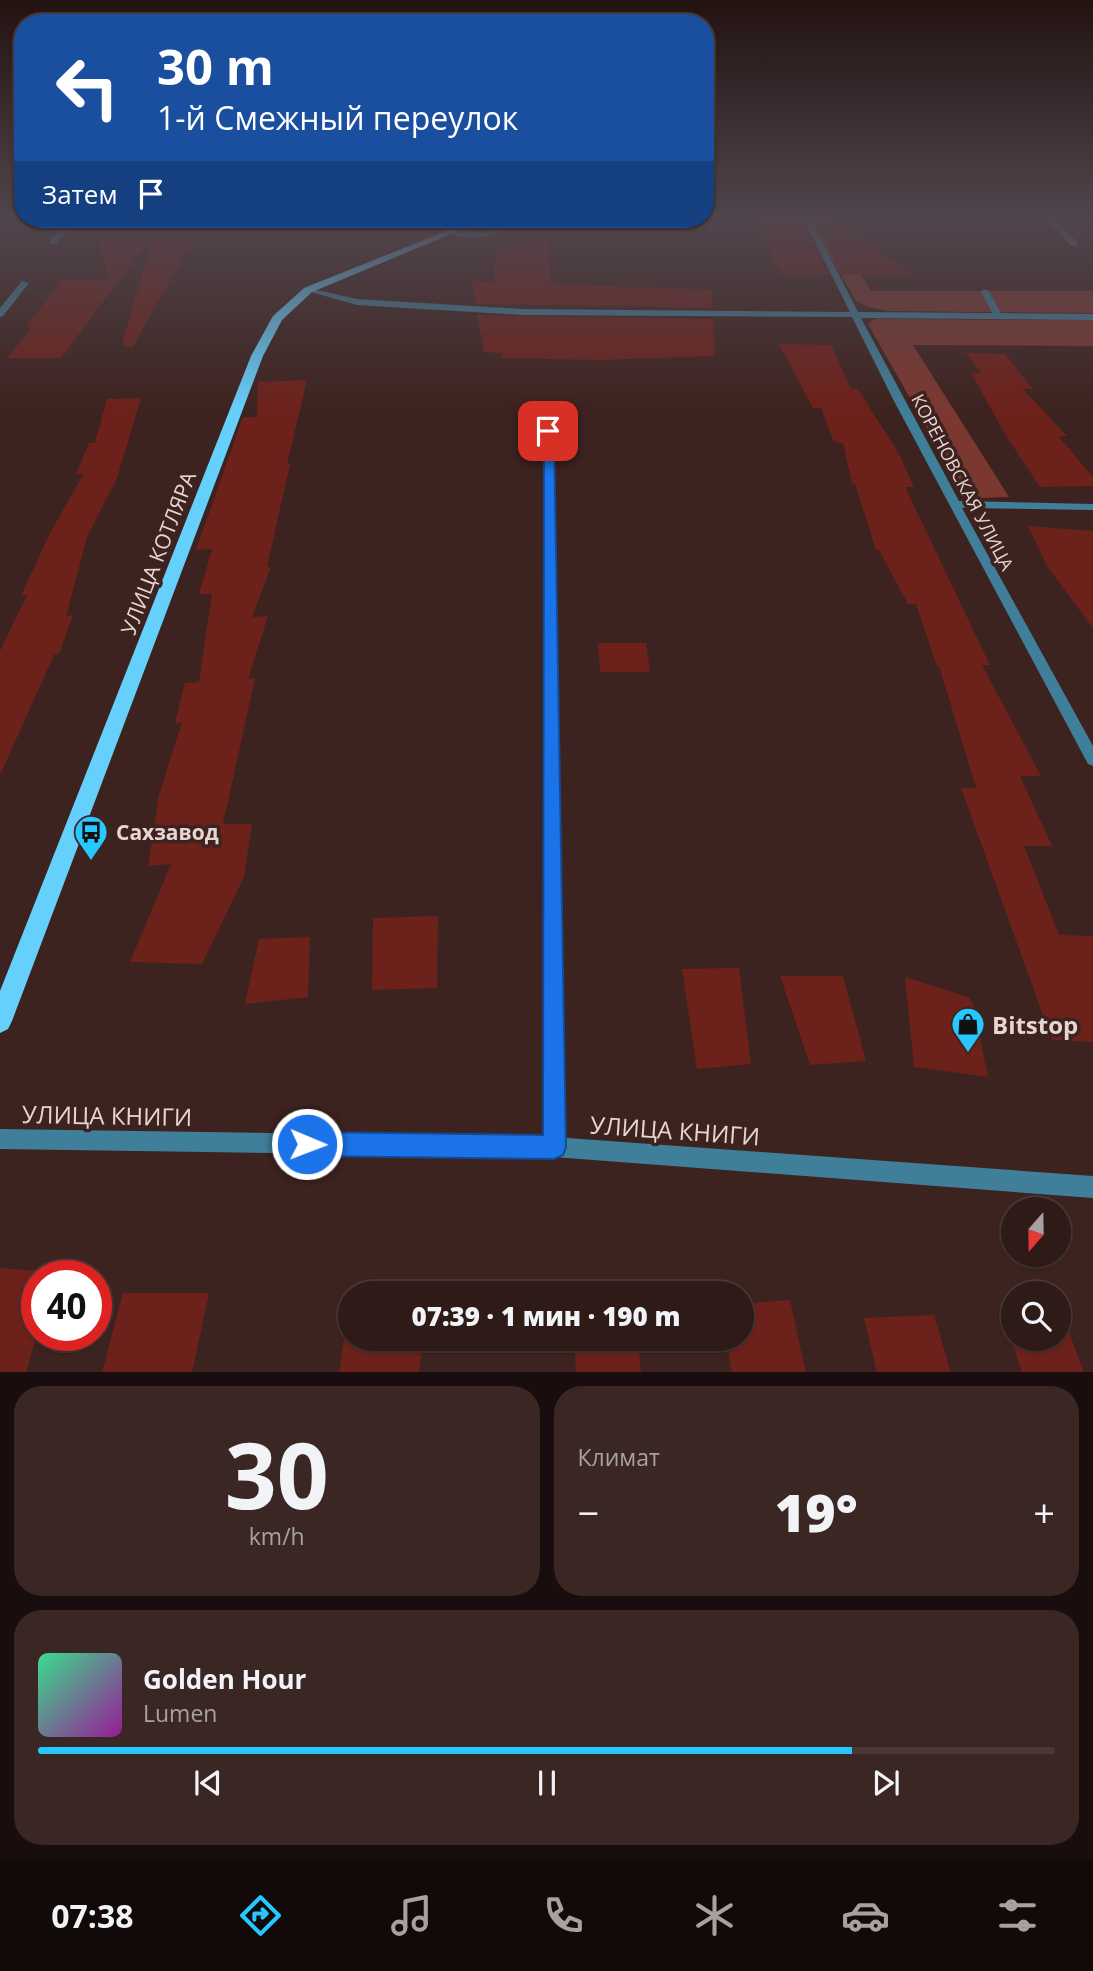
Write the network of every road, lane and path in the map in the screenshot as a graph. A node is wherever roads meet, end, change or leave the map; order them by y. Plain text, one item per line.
1 (328, 282) edge
2 (838, 282) edge
3 (25, 283) dead end
4 (308, 290) junction
5 (985, 292) dead end
6 (0, 314) edge
7 (854, 315) junction
8 (999, 317) junction
9 (1093, 317) edge
10 (548, 431) dead end
11 (955, 504) junction
12 (1093, 507) edge
13 (1093, 760) edge
14 (0, 1021) edge
15 (0, 1139) edge
16 (554, 1147) junction
17 (1093, 1187) edge

1 - 4 main road, УЛИЦА КОТЛЯРА
2 - 7 street, КОРЕНОВСКАЯ УЛИЦА
3 - 6 street
4 - 7 street
4 - 14 main road, УЛИЦА КОТЛЯРА
5 - 8 street
7 - 8 street
7 - 11 street, КОРЕНОВСКАЯ УЛИЦА
8 - 9 street
10 - 16 street
11 - 12 street
11 - 13 street, КОРЕНОВСКАЯ УЛИЦА
15 - 16 street, УЛИЦА КНИГИ
16 - 17 street, УЛИЦА КНИГИ

